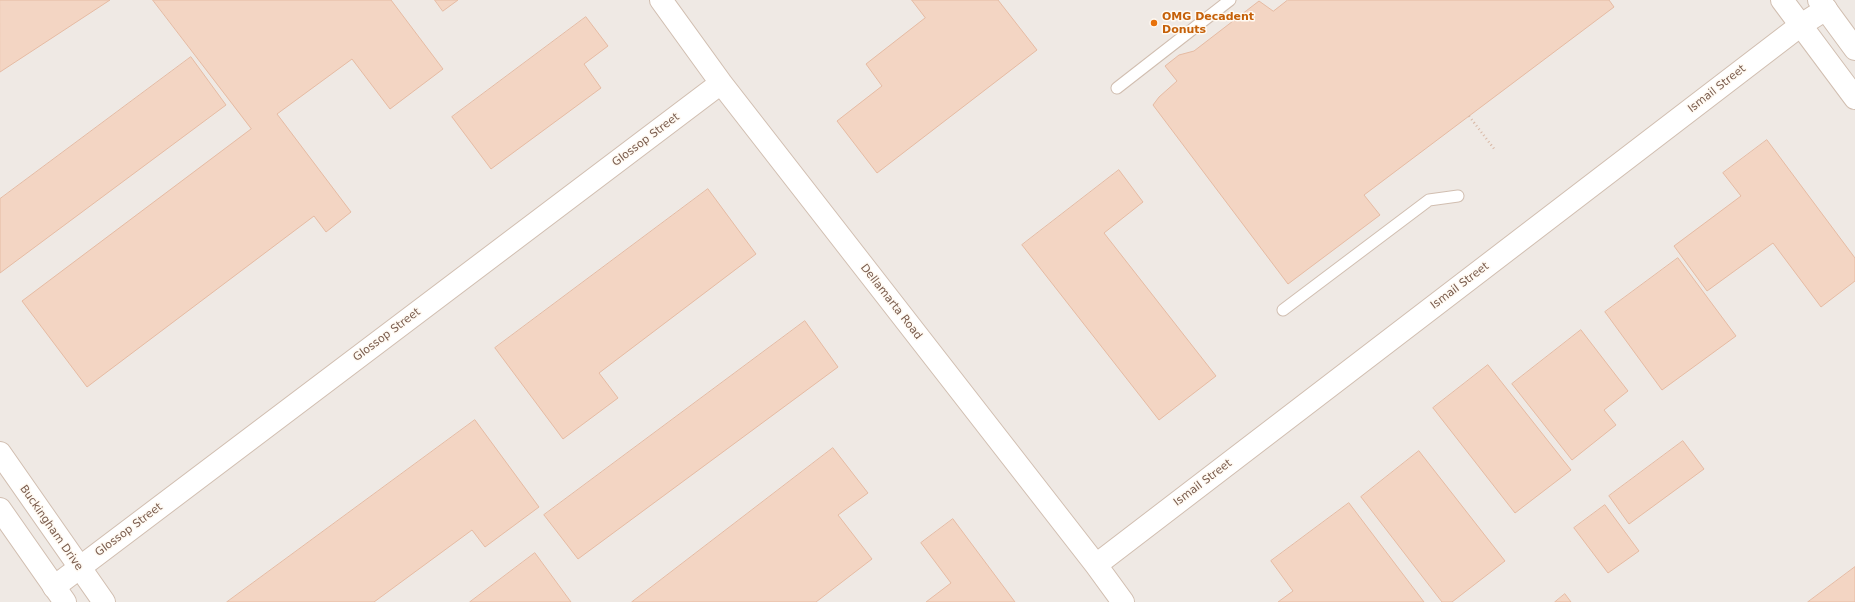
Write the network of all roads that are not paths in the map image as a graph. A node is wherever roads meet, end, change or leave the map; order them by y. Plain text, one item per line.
1 (661, 0) edge
2 (1230, 0) edge
3 (1782, 0) edge
4 (1822, 5) edge
5 (1801, 25) junction
6 (1855, 49) edge
7 (721, 83) junction
8 (1117, 88) dead end
9 (1855, 98) edge
10 (1458, 196) dead end
11 (1283, 310) dead end
12 (0, 453) edge
13 (0, 509) edge
14 (1096, 565) junction
15 (79, 568) junction
16 (60, 594) edge
17 (104, 602) edge
18 (1123, 602) edge

1 - 7 street, Dellamarta Road
2 - 8 lane
3 - 5 street
4 - 5 street, Ismail Street
4 - 6 street
5 - 9 street
5 - 14 street, Ismail Street
7 - 14 street, Dellamarta Road
7 - 15 street, Glossop Street
10 - 11 lane
12 - 15 street, Buckingham Drive
13 - 16 street
14 - 18 street, Dellamarta Road
15 - 16 street, Glossop Street
15 - 17 street, Buckingham Drive

